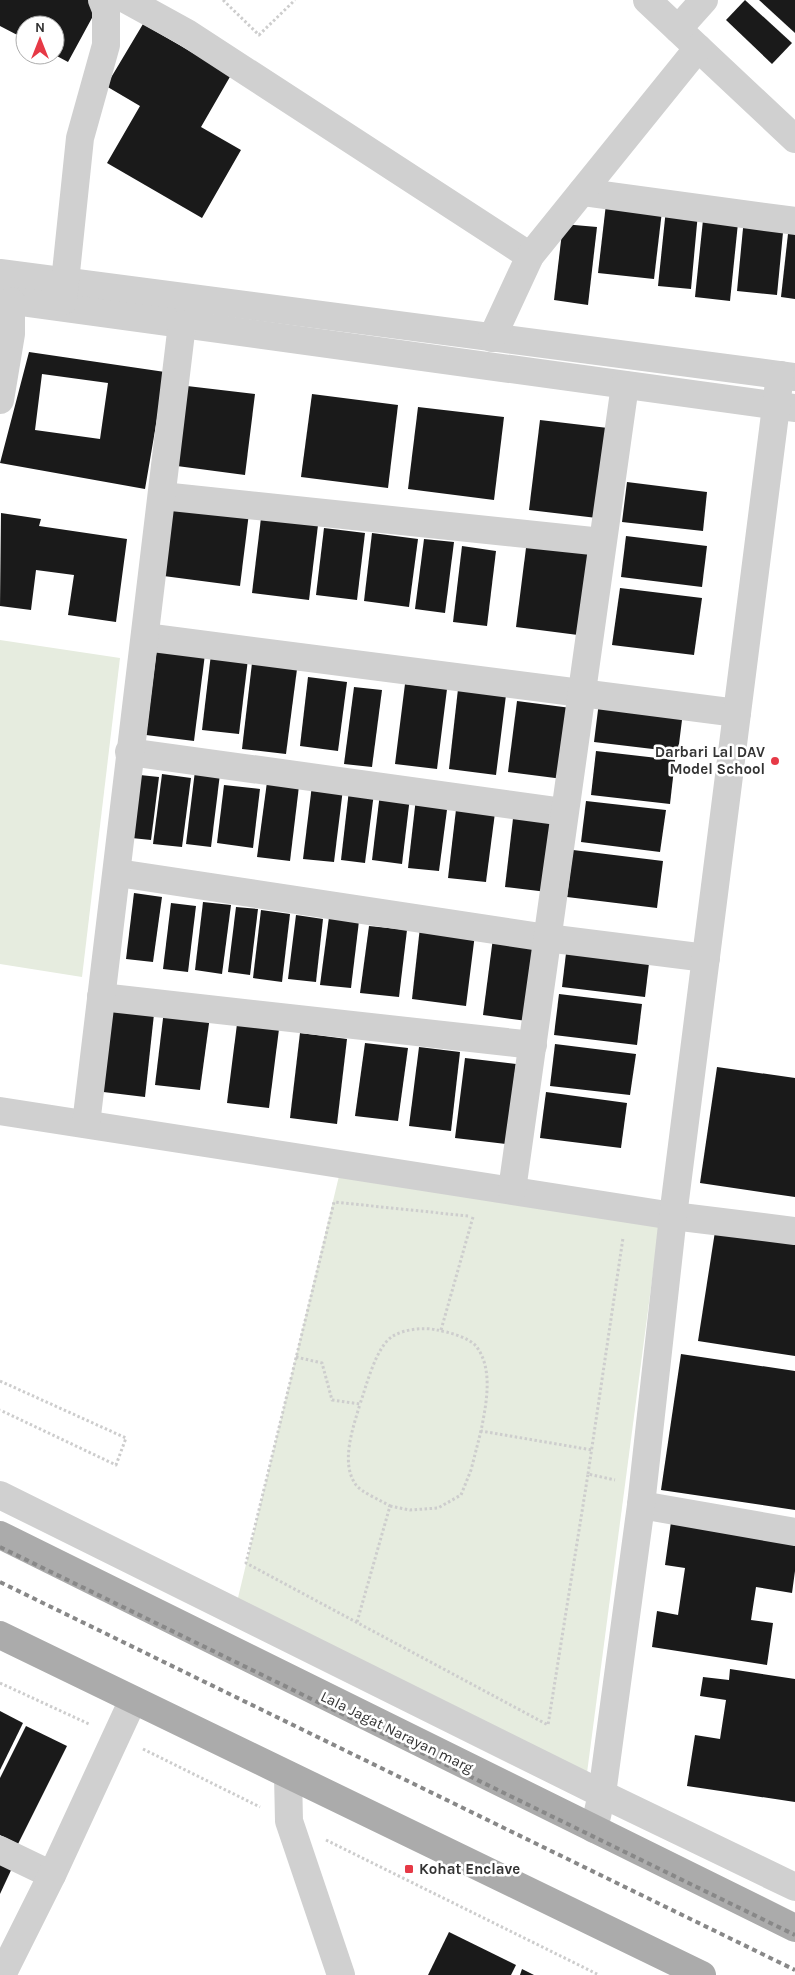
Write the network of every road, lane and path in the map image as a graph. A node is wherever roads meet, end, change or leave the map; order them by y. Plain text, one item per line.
1 (102, 0) edge
2 (127, 0) edge
3 (223, 0) edge
4 (295, 0) edge
5 (647, 0) edge
6 (704, 0) edge
7 (678, 28) junction
8 (698, 48) junction
9 (795, 139) edge
10 (582, 192) junction
11 (795, 221) edge
12 (530, 256) junction
13 (0, 273) edge
14 (64, 295) junction
15 (6, 300) edge
16 (182, 324) junction
17 (492, 338) junction
18 (788, 376) edge
19 (625, 385) junction
20 (0, 400) edge
21 (786, 407) edge
22 (162, 496) junction
23 (602, 542) junction
24 (145, 637) junction
25 (582, 693) junction
26 (737, 713) junction
27 (129, 752) junction
28 (564, 812) junction
29 (118, 873) junction
30 (547, 938) junction
31 (706, 958) junction
32 (101, 997) junction
33 (533, 1046) junction
34 (0, 1111) edge
35 (86, 1124) junction
36 (512, 1190) junction
37 (673, 1216) junction
38 (473, 1217) junction
39 (481, 1218) dead end
40 (795, 1231) edge
41 (614, 1235) dead end
42 (441, 1330) junction
43 (296, 1357) junction
44 (0, 1381) edge
45 (360, 1404) junction
46 (0, 1410) edge
47 (482, 1431) junction
48 (592, 1450) junction
49 (588, 1474) junction
50 (0, 1495) edge
51 (642, 1496) junction
52 (390, 1506) junction
53 (795, 1532) edge
54 (0, 1535) edge
55 (357, 1622) junction
56 (0, 1635) edge
57 (134, 1700) junction
58 (288, 1775) junction
59 (602, 1794) junction
60 (594, 1829) junction
61 (0, 1850) edge
62 (52, 1875) junction
63 (795, 1887) edge
64 (795, 1928) edge
65 (2, 1975) edge
66 (341, 1975) edge
67 (702, 1975) edge

1 - 14 street
2 - 12 street
3 - 4 path
5 - 7 street
6 - 7 street
7 - 8 street
8 - 9 street
8 - 10 street
10 - 11 street
10 - 12 street
12 - 17 street
13 - 14 street
14 - 15 street
14 - 16 street
14 - 17 street
15 - 20 street
16 - 19 street
16 - 22 street
17 - 18 street
18 - 21 street
19 - 21 street
19 - 23 street
21 - 26 street
22 - 23 street
22 - 24 street
23 - 25 street
24 - 25 street
24 - 27 street
25 - 26 street
25 - 28 street
26 - 31 street
27 - 28 street
27 - 29 street
28 - 30 street
29 - 30 street
29 - 32 street
30 - 31 street
30 - 33 street
31 - 37 street
32 - 33 street
32 - 35 street
33 - 36 street
34 - 35 street
35 - 36 street
36 - 37 street
37 - 40 street
37 - 51 street
38 - 39 path
38 - 42 path
38 - 43 path
41 - 48 path
42 - 45 path
42 - 47 path
43 - 45 path
43 - 55 path
44 - 46 path
45 - 52 path
47 - 48 path
47 - 52 path
48 - 49 path
49 - 51 path
49 - 55 path
50 - 59 street
51 - 53 street
51 - 59 street
52 - 55 path
54 - 60 main road, Lala Jagat Narayan marg
56 - 57 main road
57 - 58 main road
57 - 62 street
58 - 66 street
58 - 67 main road
59 - 60 street
59 - 63 street
60 - 64 main road, Lala Jagat Narayan marg
61 - 62 street
62 - 65 street

